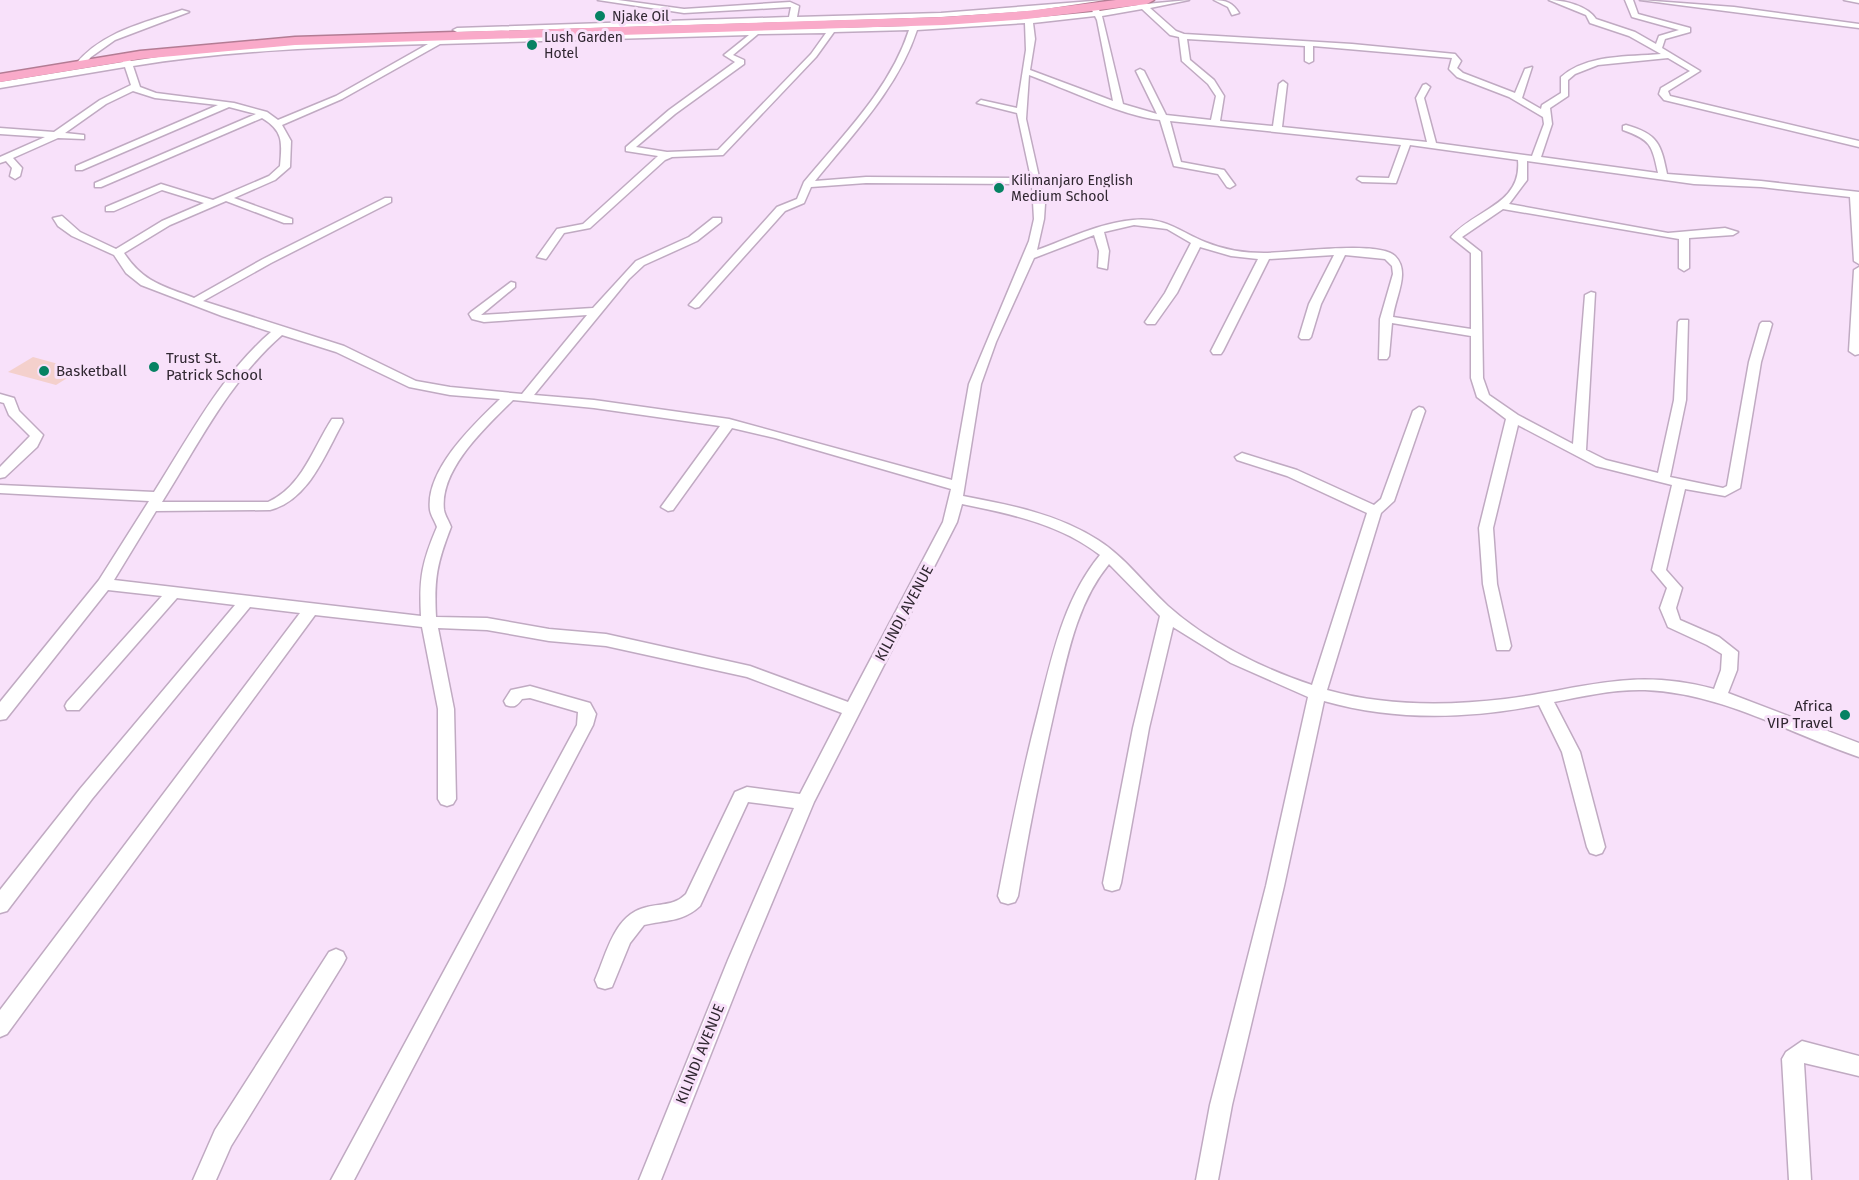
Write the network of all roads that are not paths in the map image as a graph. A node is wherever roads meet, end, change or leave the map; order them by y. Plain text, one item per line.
1 (602, 0) edge
2 (1185, 0) edge
3 (1218, 0) edge
4 (1553, 0) edge
5 (1629, 0) edge
6 (1644, 0) edge
7 (1848, 0) edge
8 (1859, 1) edge
9 (1143, 3) edge
10 (1098, 7) edge
11 (186, 12) dead end
12 (1235, 13) dead end
13 (1028, 19) junction
14 (791, 23) junction
15 (915, 25) junction
16 (1859, 26) edge
17 (833, 27) junction
18 (759, 30) junction
19 (414, 31) dead end
20 (1183, 36) junction
21 (439, 40) junction
22 (1309, 44) junction
23 (1658, 49) junction
24 (1668, 56) junction
25 (127, 61) junction
26 (1309, 61) dead end
27 (79, 65) junction
28 (1529, 69) dead end
29 (1026, 71) junction
30 (1140, 71) dead end
31 (0, 78) edge
32 (1283, 84) dead end
33 (0, 85) edge
34 (134, 87) junction
35 (1426, 87) dead end
36 (1518, 98) junction
37 (981, 103) dead end
38 (229, 104) junction
39 (1119, 107) junction
40 (1021, 111) junction
41 (264, 114) junction
42 (1547, 116) junction
43 (1161, 117) junction
44 (1215, 122) junction
45 (278, 123) junction
46 (1626, 128) dead end
47 (1277, 130) junction
48 (0, 131) edge
49 (14, 132) junction
50 (55, 136) junction
51 (81, 137) dead end
52 (0, 138) edge
53 (1406, 143) junction
54 (1859, 144) edge
55 (1432, 145) junction
56 (667, 155) junction
57 (1521, 156) junction
58 (1536, 158) junction
59 (4, 159) edge
60 (79, 168) dead end
61 (15, 176) dead end
62 (1663, 176) junction
63 (1362, 179) dead end
64 (1036, 182) junction
65 (807, 184) junction
66 (98, 185) dead end
67 (1230, 185) dead end
68 (1857, 195) edge
69 (226, 198) junction
70 (388, 200) dead end
71 (213, 202) junction
72 (1500, 205) junction
73 (110, 209) dead end
74 (58, 218) dead end
75 (717, 220) dead end
76 (288, 221) dead end
77 (1098, 230) junction
78 (1733, 232) dead end
79 (1684, 237) junction
80 (1197, 242) junction
81 (1341, 252) junction
82 (118, 253) junction
83 (1029, 256) junction
84 (1265, 256) junction
85 (542, 257) dead end
86 (1859, 261) edge
87 (1103, 267) dead end
88 (1684, 268) dead end
89 (1859, 270) edge
90 (511, 285) dead end
91 (1592, 295) dead end
92 (194, 302) junction
93 (694, 305) dead end
94 (597, 311) junction
95 (1386, 319) junction
96 (1151, 321) dead end
97 (1684, 322) dead end
98 (1766, 324) dead end
99 (279, 331) junction
100 (1477, 333) junction
101 (1305, 338) dead end
102 (1217, 351) dead end
103 (1855, 351) dead end
104 (1383, 356) dead end
105 (509, 397) junction
106 (0, 398) edge
107 (525, 398) junction
108 (1419, 411) dead end
109 (1513, 418) junction
110 (337, 422) dead end
111 (729, 423) junction
112 (1579, 451) junction
113 (1242, 457) dead end
114 (0, 474) edge
115 (1663, 480) junction
116 (1679, 484) junction
117 (0, 489) edge
118 (957, 492) junction
119 (155, 502) junction
120 (668, 507) dead end
121 (1375, 511) junction
122 (1109, 554) junction
123 (104, 584) junction
124 (174, 592) junction
125 (247, 601) junction
126 (310, 609) junction
127 (1168, 615) junction
128 (429, 622) junction
129 (1503, 646) dead end
130 (1317, 694) junction
131 (1719, 696) junction
132 (1544, 698) junction
133 (512, 701) dead end
134 (73, 706) dead end
135 (851, 710) junction
136 (0, 714) edge
137 (1859, 750) edge
138 (447, 799) dead end
139 (805, 802) junction
140 (1596, 847) dead end
141 (1112, 883) dead end
142 (1008, 896) dead end
143 (0, 906) edge
144 (336, 958) dead end
145 (605, 980) dead end
146 (0, 1027) edge
147 (1859, 1066) edge
148 (204, 1180) edge
149 (342, 1180) edge
150 (650, 1180) edge
151 (1207, 1180) edge
152 (1800, 1180) edge

1 - 14 street
2 - 9 street
3 - 12 street
4 - 23 street
5 - 23 street
6 - 16 street
7 - 8 street
9 - 10 highway
9 - 20 street
10 - 13 highway
10 - 14 street
10 - 39 street
11 - 27 street
13 - 15 highway
13 - 29 street, KILINDI AVENUE
14 - 17 highway
14 - 18 highway
14 - 19 street
15 - 17 highway
15 - 65 street
17 - 18 street
17 - 56 street
18 - 21 street
18 - 25 highway
18 - 56 street
20 - 22 street
20 - 44 street
21 - 25 street
21 - 45 street
22 - 26 street
22 - 36 street
23 - 24 street
24 - 42 street
24 - 54 street
25 - 27 highway
25 - 33 street
25 - 34 street
27 - 31 highway
28 - 36 street
29 - 39 street
29 - 40 street, KILINDI AVENUE
30 - 43 street
32 - 47 street
34 - 38 street
34 - 50 street
35 - 55 street
36 - 42 street
37 - 40 street
38 - 41 street
38 - 60 street
39 - 43 street
40 - 64 street, KILINDI AVENUE
41 - 45 street
41 - 66 street
42 - 58 street
43 - 44 street
43 - 67 street
44 - 47 street
45 - 69 street
46 - 62 street
47 - 53 street
48 - 49 street
49 - 50 street
49 - 52 street
50 - 51 street
50 - 59 street
53 - 55 street
53 - 63 street
55 - 57 street
56 - 85 street
57 - 58 street
57 - 72 street
58 - 62 street
59 - 61 street
62 - 68 street
64 - 65 street
64 - 83 street, KILINDI AVENUE
65 - 93 street
68 - 86 street
69 - 71 street
69 - 76 street
70 - 92 street
71 - 73 street
71 - 82 street
72 - 79 street
72 - 100 street
74 - 82 street
75 - 94 street
77 - 80 street
77 - 83 street
77 - 87 street
78 - 79 street
79 - 88 street
80 - 84 street
80 - 96 street
81 - 84 street
81 - 95 street
81 - 101 street
82 - 92 street
83 - 118 street, KILINDI AVENUE
84 - 102 street
89 - 103 street
90 - 94 street
91 - 112 street
92 - 99 street
94 - 107 street
95 - 100 street
95 - 104 street
97 - 115 street
98 - 116 street
99 - 105 street
99 - 119 street
100 - 109 street
105 - 107 street
105 - 128 street
106 - 114 street
107 - 111 street
108 - 121 street
109 - 112 street
109 - 129 street
110 - 119 street
111 - 118 street
111 - 120 street
112 - 115 street
113 - 121 street
115 - 116 street
116 - 131 street
117 - 119 street
118 - 122 street
118 - 135 street, KILINDI AVENUE
119 - 123 street
121 - 130 street
122 - 127 street
122 - 142 street
123 - 124 street
123 - 136 street
124 - 125 street
124 - 134 street
125 - 126 street
125 - 143 street
126 - 128 street
126 - 146 street
127 - 130 street
127 - 141 street
128 - 135 street
128 - 138 street
130 - 132 street
130 - 151 street
131 - 132 street
131 - 137 street
132 - 140 street
133 - 149 street
135 - 139 street, KILINDI AVENUE
139 - 145 street
139 - 150 street, KILINDI AVENUE
144 - 148 street
147 - 152 street

